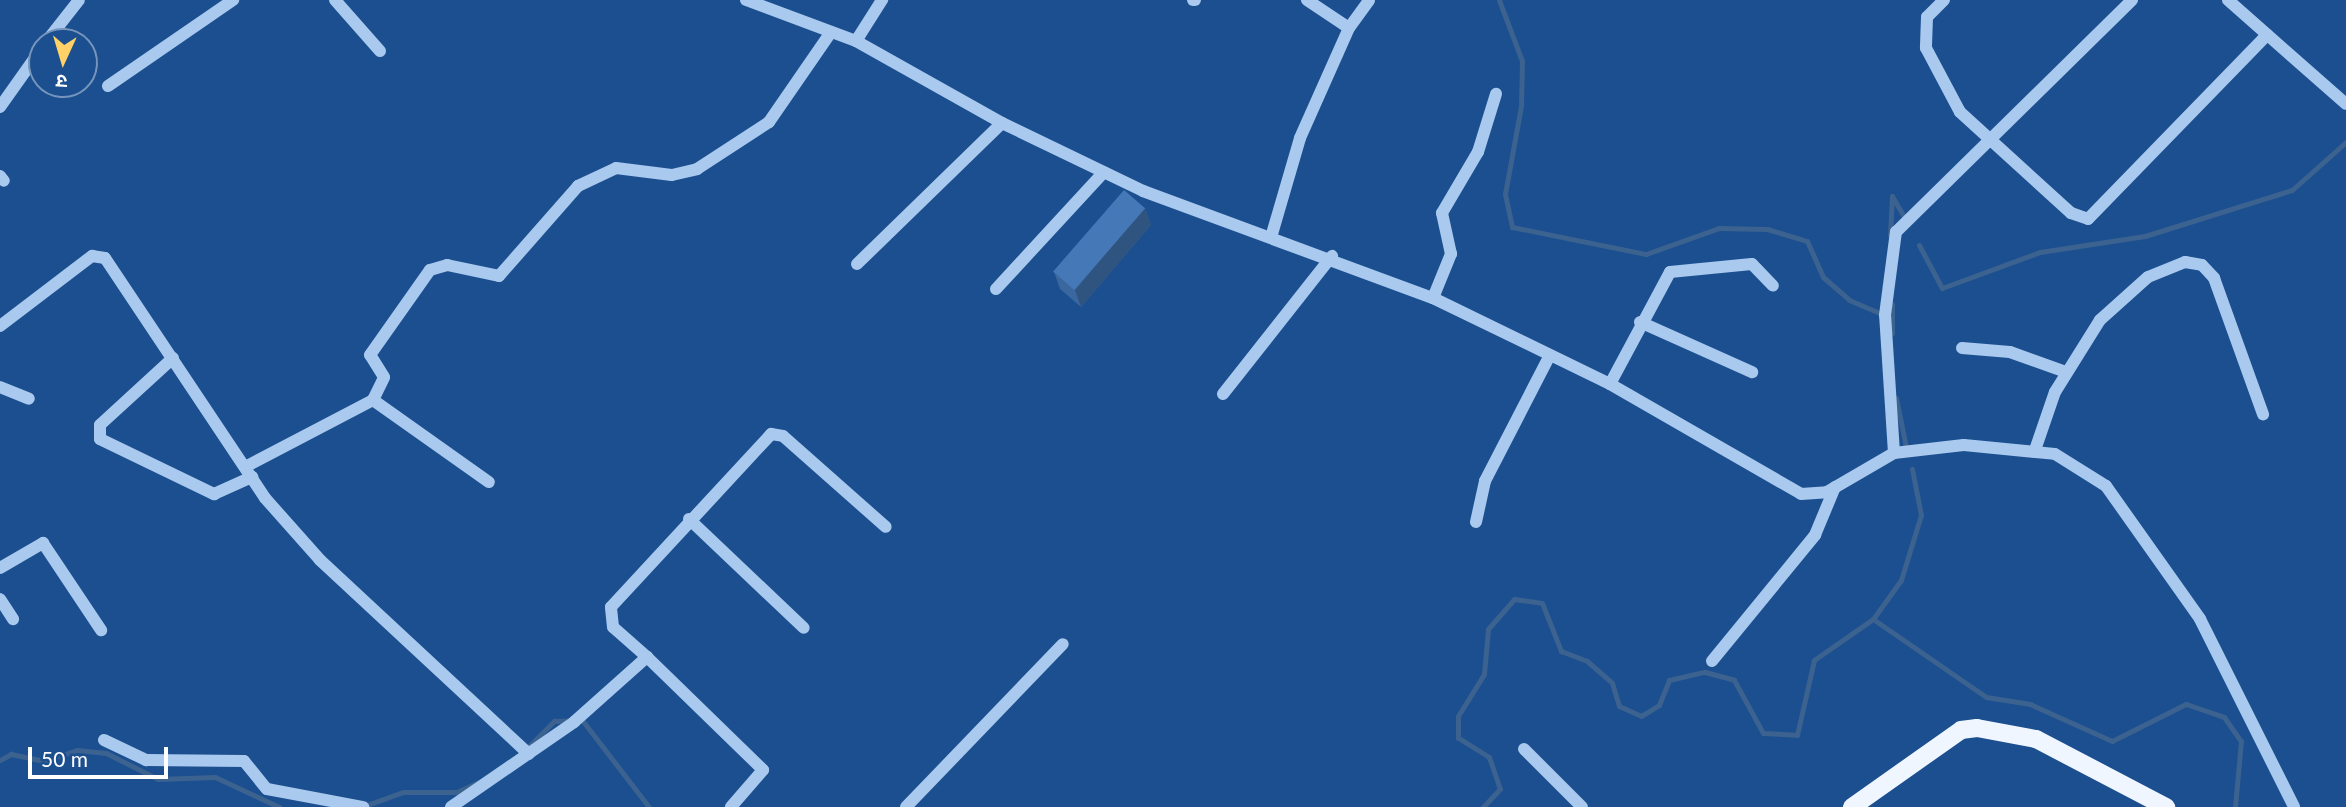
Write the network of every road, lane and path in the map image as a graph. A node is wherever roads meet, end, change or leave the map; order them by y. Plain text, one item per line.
1 (79, 0) edge
2 (233, 0) edge
3 (335, 0) edge
4 (746, 0) edge
5 (882, 0) edge
6 (1307, 0) edge
7 (1369, 0) edge
8 (1944, 0) edge
9 (2132, 0) edge
10 (2234, 2) edge
11 (57, 28) edge
12 (1349, 28) junction
13 (831, 32) junction
14 (2267, 35) junction
15 (856, 41) junction
16 (380, 51) dead end
17 (28, 68) edge
18 (107, 86) dead end
19 (1496, 94) dead end
20 (2346, 104) edge
21 (0, 107) edge
22 (1002, 123) junction
23 (1987, 141) junction
24 (1104, 172) junction
25 (1272, 234) junction
26 (1332, 256) junction
27 (857, 264) dead end
28 (1773, 286) dead end
29 (996, 289) dead end
30 (1433, 298) junction
31 (1640, 322) junction
32 (0, 326) edge
33 (1962, 348) dead end
34 (1549, 357) junction
35 (173, 358) junction
36 (1752, 372) dead end
37 (2066, 372) junction
38 (1610, 384) junction
39 (0, 387) edge
40 (1223, 394) dead end
41 (29, 399) dead end
42 (373, 400) junction
43 (2263, 414) dead end
44 (2035, 450) junction
45 (1894, 453) junction
46 (248, 472) junction
47 (489, 482) dead end
48 (1835, 487) junction
49 (689, 519) junction
50 (1476, 522) dead end
51 (886, 527) dead end
52 (0, 568) edge
53 (0, 599) edge
54 (13, 619) dead end
55 (804, 628) dead end
56 (101, 630) dead end
57 (1063, 644) dead end
58 (647, 657) junction
59 (1712, 661) dead end
60 (104, 740) dead end
61 (1524, 750) dead end
62 (528, 752) junction
63 (2158, 805) edge
64 (357, 806) edge
65 (451, 807) edge
66 (731, 807) edge
67 (906, 807) edge
68 (1582, 807) edge
69 (1852, 807) edge
70 (2294, 807) edge

1 - 11 street
2 - 18 street
3 - 16 street
4 - 13 street
5 - 15 street
6 - 12 street
7 - 12 street
8 - 23 street
9 - 23 street
10 - 14 street
12 - 25 street
13 - 15 street
13 - 42 street
14 - 20 street
14 - 23 street
15 - 22 street
17 - 21 street
19 - 30 street
22 - 24 street
22 - 27 street
23 - 45 street
24 - 25 street
24 - 29 street
25 - 26 street
26 - 30 street
26 - 40 street
28 - 31 street
30 - 34 street
31 - 36 street
31 - 38 street
32 - 35 street
33 - 37 street
34 - 38 street
34 - 50 street
35 - 46 street
35 - 46 street
37 - 43 street
37 - 44 street
38 - 48 street
39 - 41 street
42 - 46 street
42 - 47 street
44 - 45 street
44 - 70 street
45 - 48 street
46 - 62 street
48 - 59 street
49 - 51 street
49 - 55 street
49 - 58 street
52 - 56 street
53 - 54 street
57 - 67 street
58 - 62 street
58 - 66 street
60 - 64 street
61 - 68 street
62 - 65 street
63 - 69 main road

